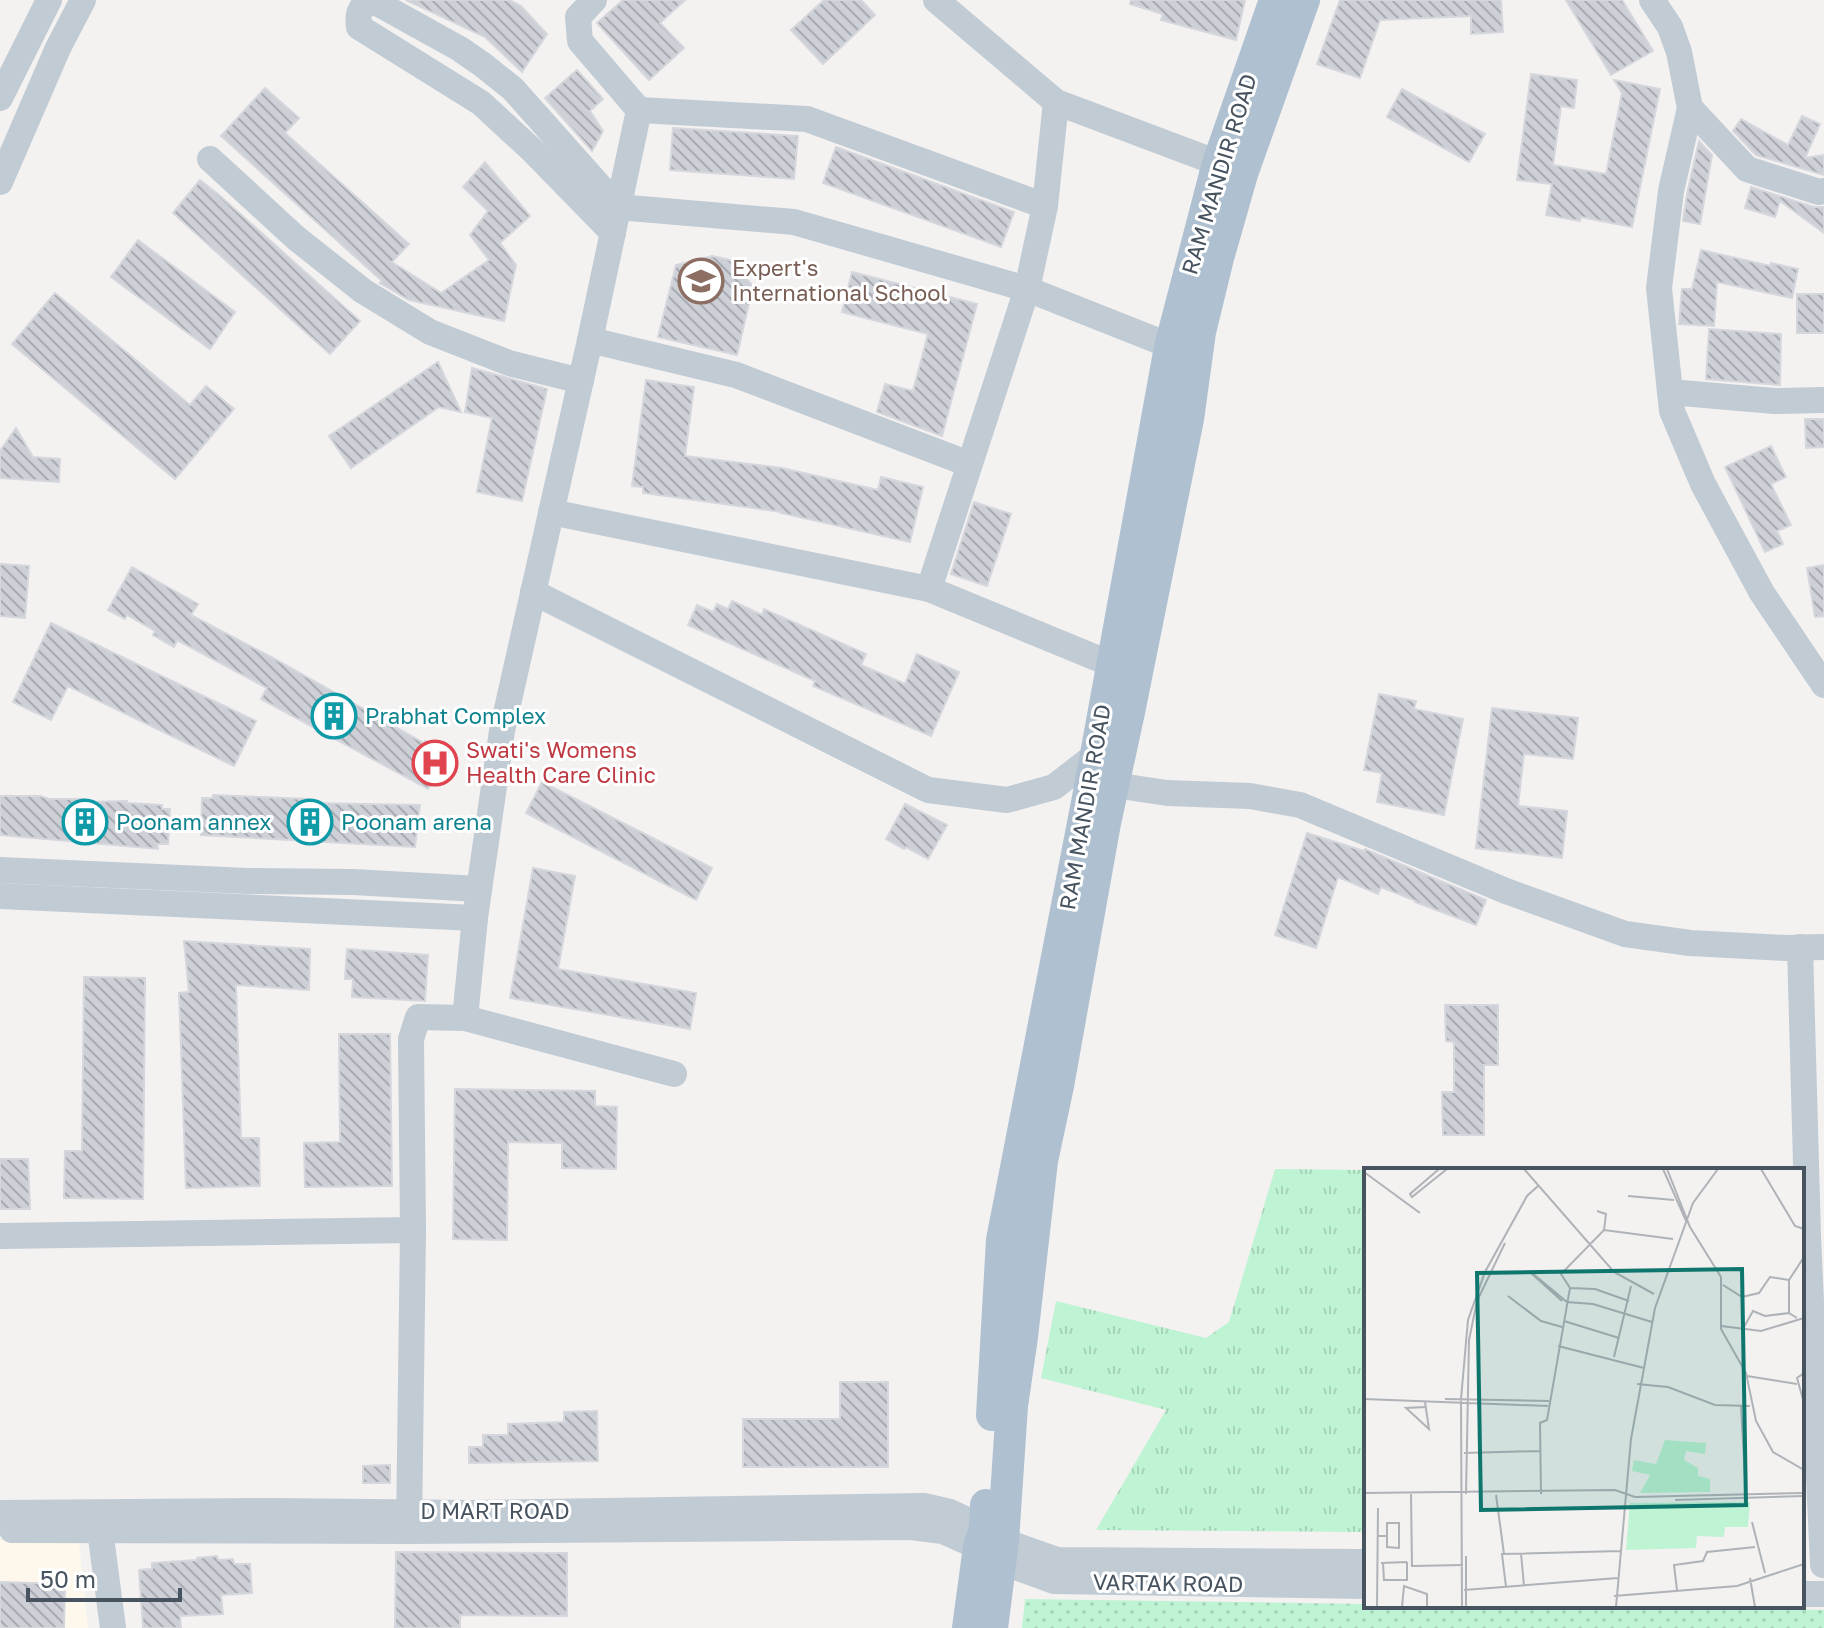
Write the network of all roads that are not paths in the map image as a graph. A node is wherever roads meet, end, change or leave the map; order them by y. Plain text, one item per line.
1 (49, 0) edge
2 (83, 0) edge
3 (594, 0) edge
4 (936, 0) edge
5 (1275, 0) edge
6 (1304, 0) edge
7 (1652, 0) edge
8 (424, 29) junction
9 (411, 60) junction
10 (0, 98) edge
11 (1056, 102) junction
12 (1690, 108) junction
13 (639, 110) junction
14 (210, 159) dead end
15 (1218, 163) junction
16 (0, 182) edge
17 (1824, 191) edge
18 (1045, 206) junction
19 (618, 207) junction
20 (613, 233) junction
21 (1027, 289) junction
22 (590, 340) junction
23 (1183, 351) junction
24 (581, 381) junction
25 (1670, 392) junction
26 (1824, 400) edge
27 (969, 464) junction
28 (551, 512) junction
29 (929, 589) junction
30 (533, 592) junction
31 (1124, 666) junction
32 (1824, 685) edge
33 (1099, 774) junction
34 (0, 870) edge
35 (479, 889) junction
36 (0, 896) edge
37 (475, 918) junction
38 (1812, 947) edge
39 (465, 1018) junction
40 (674, 1074) dead end
41 (413, 1230) junction
42 (0, 1236) edge
43 (0, 1513) edge
44 (410, 1521) junction
45 (0, 1530) edge
46 (100, 1530) junction
47 (991, 1544) junction
48 (1364, 1562) edge
49 (1804, 1564) edge
50 (1824, 1565) edge
51 (1364, 1586) edge
52 (113, 1628) edge
53 (968, 1628) edge
54 (992, 1628) edge

1 - 10 street
2 - 16 street
3 - 13 street
4 - 11 street
5 - 15 main road, RAM MANDIR ROAD
6 - 23 main road
7 - 12 street
8 - 9 street
8 - 9 street
8 - 19 street
9 - 20 street
11 - 15 street
11 - 18 street
12 - 17 street
12 - 25 street
13 - 18 street
13 - 19 street
14 - 24 street
15 - 23 main road, RAM MANDIR ROAD
18 - 21 street
19 - 20 street
19 - 21 street
20 - 22 street
21 - 23 street
21 - 27 street
22 - 24 street
22 - 27 street
23 - 31 main road, RAM MANDIR ROAD
24 - 28 street
25 - 26 street
25 - 32 street
27 - 29 street
28 - 29 street
28 - 30 street
29 - 31 street
30 - 33 street
30 - 35 street
31 - 33 main road, RAM MANDIR ROAD
33 - 38 street
33 - 47 main road, RAM MANDIR ROAD
34 - 35 street
35 - 37 street
36 - 37 street
37 - 39 street
38 - 50 street
39 - 40 street
39 - 41 street
41 - 42 street
41 - 44 street
43 - 44 street, D MART ROAD
44 - 46 street, D MART ROAD
44 - 47 street, D MART ROAD
45 - 46 street, D MART ROAD
46 - 52 street
47 - 48 street, VARTAK ROAD
47 - 51 street, VARTAK ROAD
47 - 53 main road
47 - 54 main road
49 - 50 street

